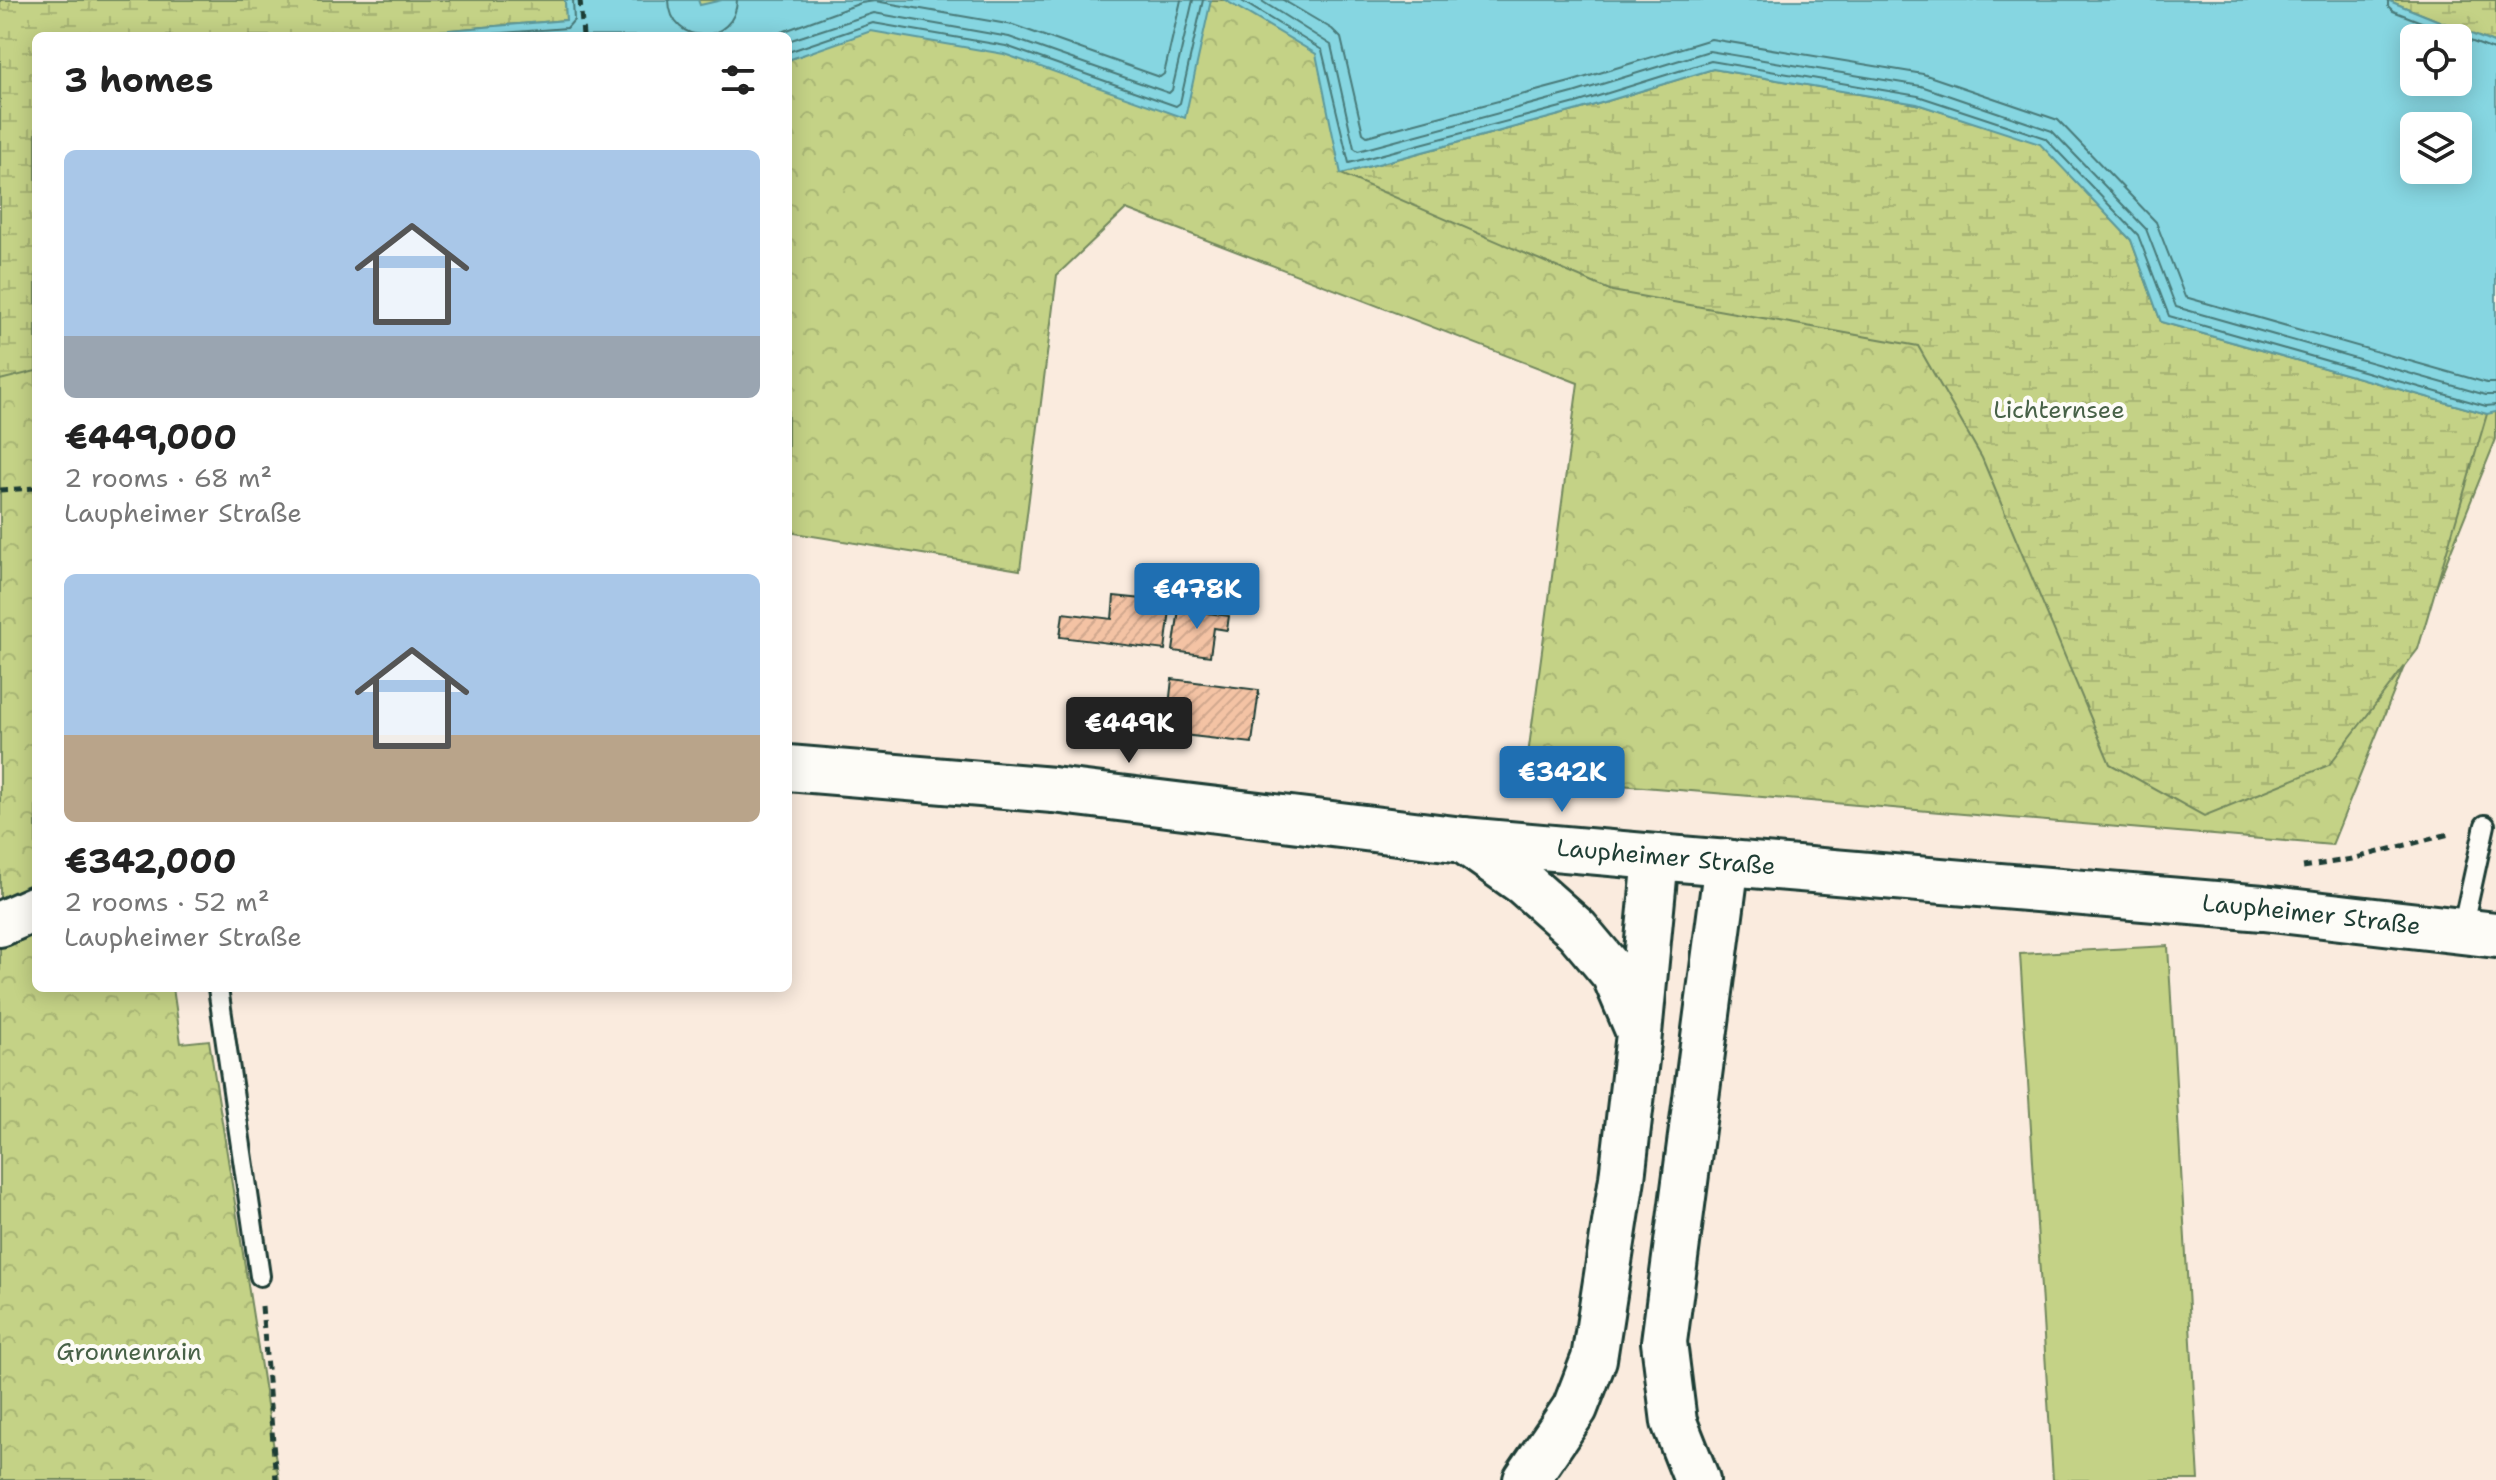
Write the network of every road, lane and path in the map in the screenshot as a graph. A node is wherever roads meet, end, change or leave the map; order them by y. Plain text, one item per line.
1 (580, 0) edge
2 (583, 32) edge
3 (32, 488) edge
4 (0, 490) edge
5 (792, 768) edge
6 (2485, 825) dead end
7 (1463, 840) junction
8 (1656, 857) junction
9 (1727, 862) junction
10 (32, 910) edge
11 (0, 924) edge
12 (2479, 933) edge
13 (219, 992) edge
14 (1639, 1034) junction
15 (260, 1276) joint
16 (276, 1480) edge
17 (1526, 1480) edge
18 (1697, 1480) edge

1 - 2 path
3 - 4 path
5 - 7 main road, Laupheimer Straße
6 - 12 lane
7 - 8 main road, Laupheimer Straße
7 - 14 main road
8 - 9 main road, Laupheimer Straße
8 - 14 main road
9 - 12 main road, Laupheimer Straße
9 - 18 main road
10 - 11 main road
13 - 15 lane
14 - 17 main road
15 - 16 path

